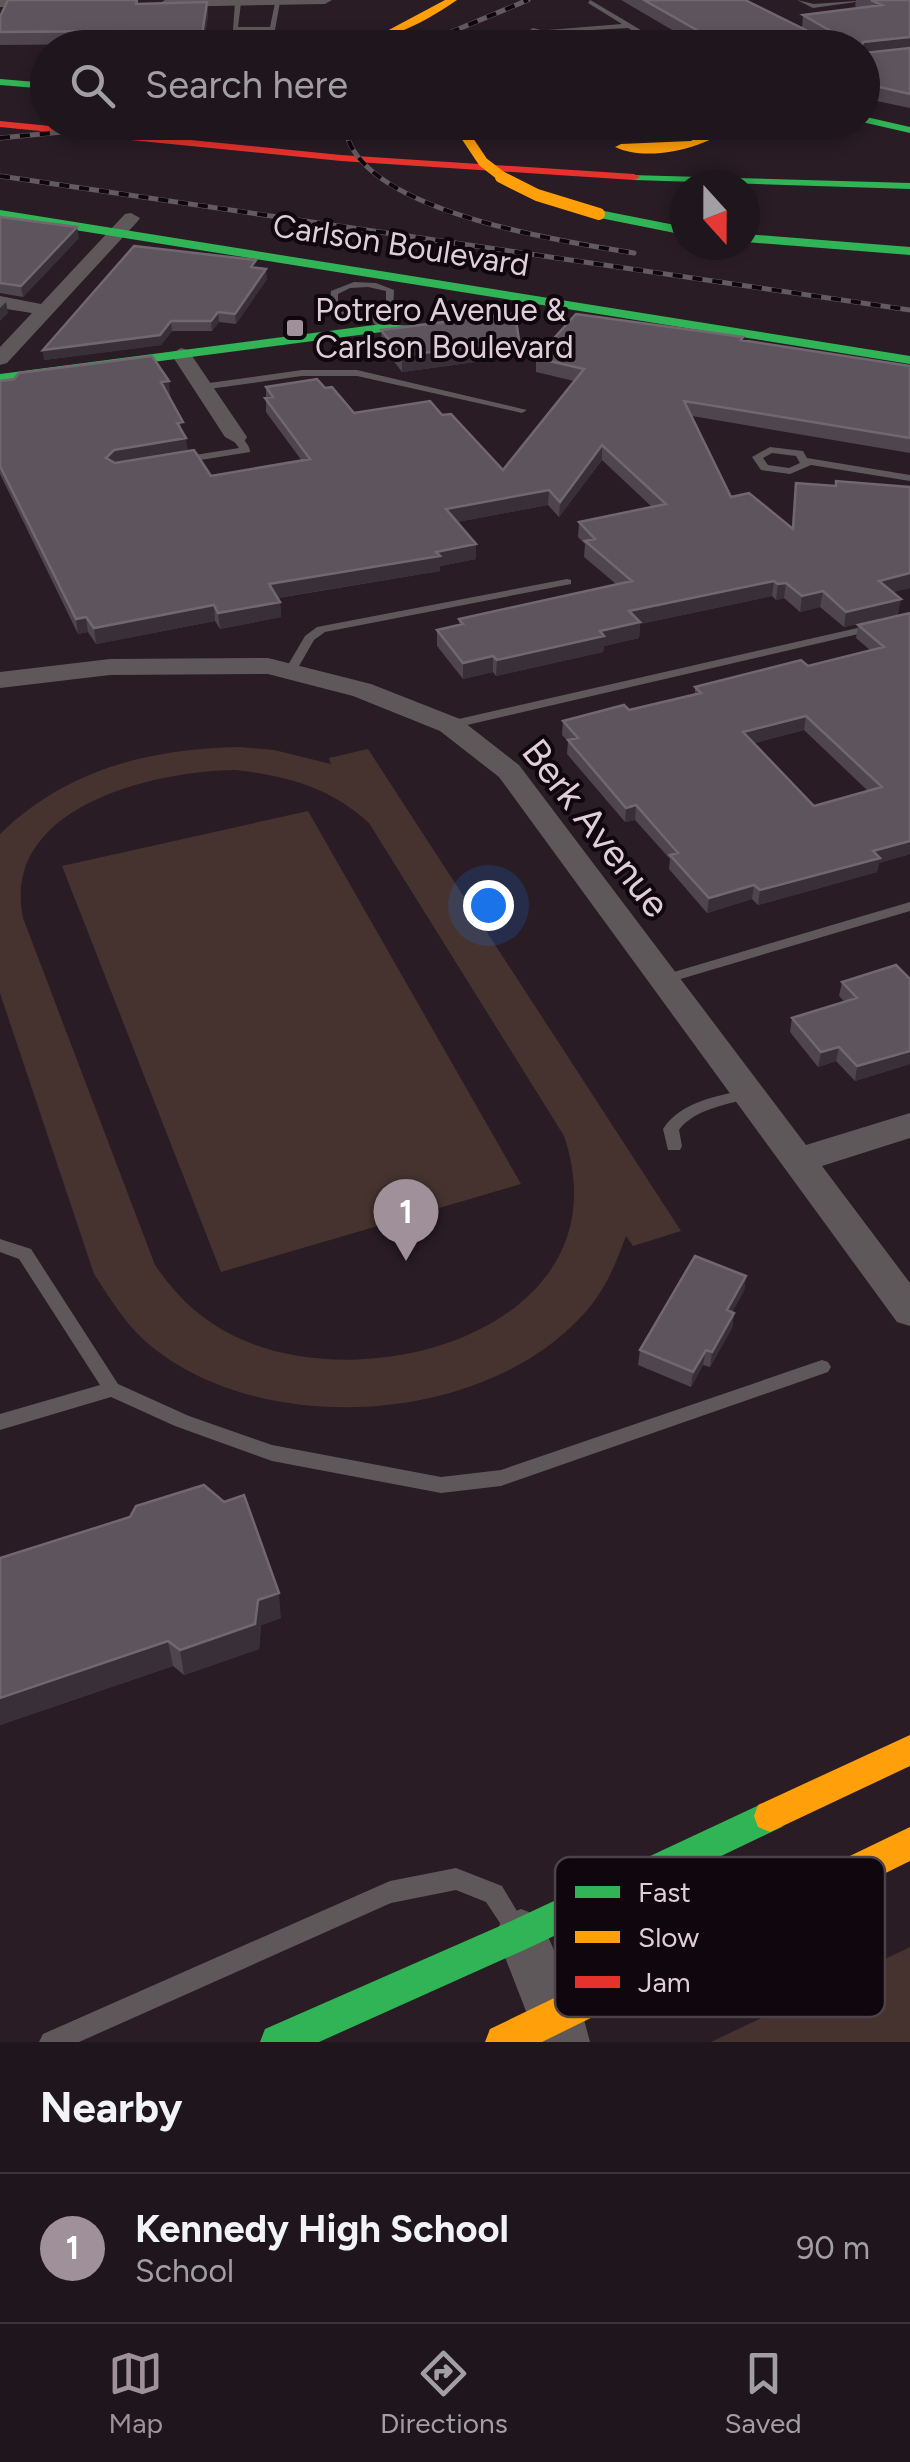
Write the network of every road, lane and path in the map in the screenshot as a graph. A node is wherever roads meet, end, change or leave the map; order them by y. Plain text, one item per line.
1 (325, 0) edge
2 (452, 0) edge
3 (800, 0) edge
4 (867, 0) edge
5 (285, 2) edge
6 (590, 2) edge
7 (238, 3) junction
8 (1, 4) edge
9 (59, 4) edge
10 (158, 4) edge
11 (629, 26) junction
12 (396, 30) edge
13 (556, 30) edge
14 (636, 30) edge
15 (0, 82) edge
16 (30, 84) edge
17 (0, 106) edge
18 (30, 109) edge
19 (880, 122) edge
20 (0, 124) edge
21 (30, 127) edge
22 (910, 130) edge
23 (147, 140) edge
24 (365, 140) edge
25 (462, 140) edge
26 (491, 140) edge
27 (703, 140) edge
28 (506, 144) dead end
29 (600, 146) dead end
30 (211, 147) junction
31 (910, 167) edge
32 (910, 186) edge
33 (670, 197) edge
34 (0, 200) edge
35 (760, 204) edge
36 (784, 205) dead end
37 (0, 214) edge
38 (124, 225) junction
39 (670, 228) edge
40 (760, 240) edge
41 (789, 244) junction
42 (910, 251) edge
43 (910, 263) edge
44 (373, 278) junction
45 (539, 301) junction
46 (587, 301) junction
47 (0, 302) edge
48 (45, 310) junction
49 (502, 318) edge
50 (376, 320) junction
51 (466, 323) edge
52 (910, 344) edge
53 (181, 354) junction
54 (0, 360) edge
55 (910, 360) edge
56 (0, 378) edge
57 (202, 387) junction
58 (522, 410) dead end
59 (236, 437) joint
60 (806, 461) dead end
61 (171, 462) edge
62 (910, 478) edge
63 (567, 582) dead end
64 (910, 619) edge
65 (291, 670) junction
66 (2, 674) edge
67 (450, 725) junction
68 (910, 906) edge
69 (662, 980) junction
70 (748, 1093) junction
71 (910, 1125) edge
72 (674, 1146) dead end
73 (799, 1160) junction
74 (0, 1245) edge
75 (910, 1310) edge
76 (822, 1367) dead end
77 (112, 1389) junction
78 (0, 1422) edge
79 (910, 1750) edge
80 (910, 1844) edge
81 (684, 1857) edge
82 (885, 1857) edge
83 (555, 1918) edge
84 (521, 1934) junction
85 (555, 2017) edge
86 (583, 2017) edge
87 (560, 2029) edge
88 (51, 2042) edge
89 (278, 2042) edge
90 (502, 2042) edge

1 - 5 street
2 - 12 main road
3 - 4 lane
5 - 7 street
5 - 7 lane
6 - 11 lane
7 - 10 street
8 - 9 street
11 - 13 lane
11 - 14 lane
15 - 16 main road
17 - 18 main road
19 - 22 main road
20 - 21 main road
23 - 30 main road
24 - 31 main road
25 - 39 main road, bridge
26 - 28 main road
27 - 29 main road
30 - 32 main road
30 - 33 main road
34 - 38 main road, Carlson Boulevard
35 - 36 main road
37 - 38 main road, Carlson Boulevard
38 - 44 main road, Carlson Boulevard
38 - 46 main road, Carlson Boulevard
38 - 48 street
40 - 41 main road
41 - 42 main road
41 - 43 main road
44 - 45 main road, Carlson Boulevard
44 - 50 lane
44 - 50 lane
45 - 46 main road, Carlson Boulevard
45 - 50 main road
46 - 49 main road
46 - 52 main road, Carlson Boulevard
46 - 55 main road, Carlson Boulevard
47 - 48 street
48 - 54 street
50 - 51 main road
50 - 53 main road
53 - 56 main road
53 - 57 street
57 - 58 lane
57 - 59 street
59 - 61 lane
60 - 62 lane
63 - 65 lane
64 - 67 lane
65 - 66 street, Berk Avenue
65 - 67 street, Berk Avenue
67 - 69 street, Berk Avenue
68 - 69 lane
69 - 70 street, Berk Avenue
70 - 72 lane
70 - 73 street, Berk Avenue
71 - 73 street
73 - 75 street, Berk Avenue
74 - 77 lane
76 - 77 lane
77 - 78 lane
79 - 81 main road
80 - 82 main road
83 - 84 main road
84 - 85 street
84 - 88 lane
84 - 89 main road
86 - 87 main road
87 - 90 main road

